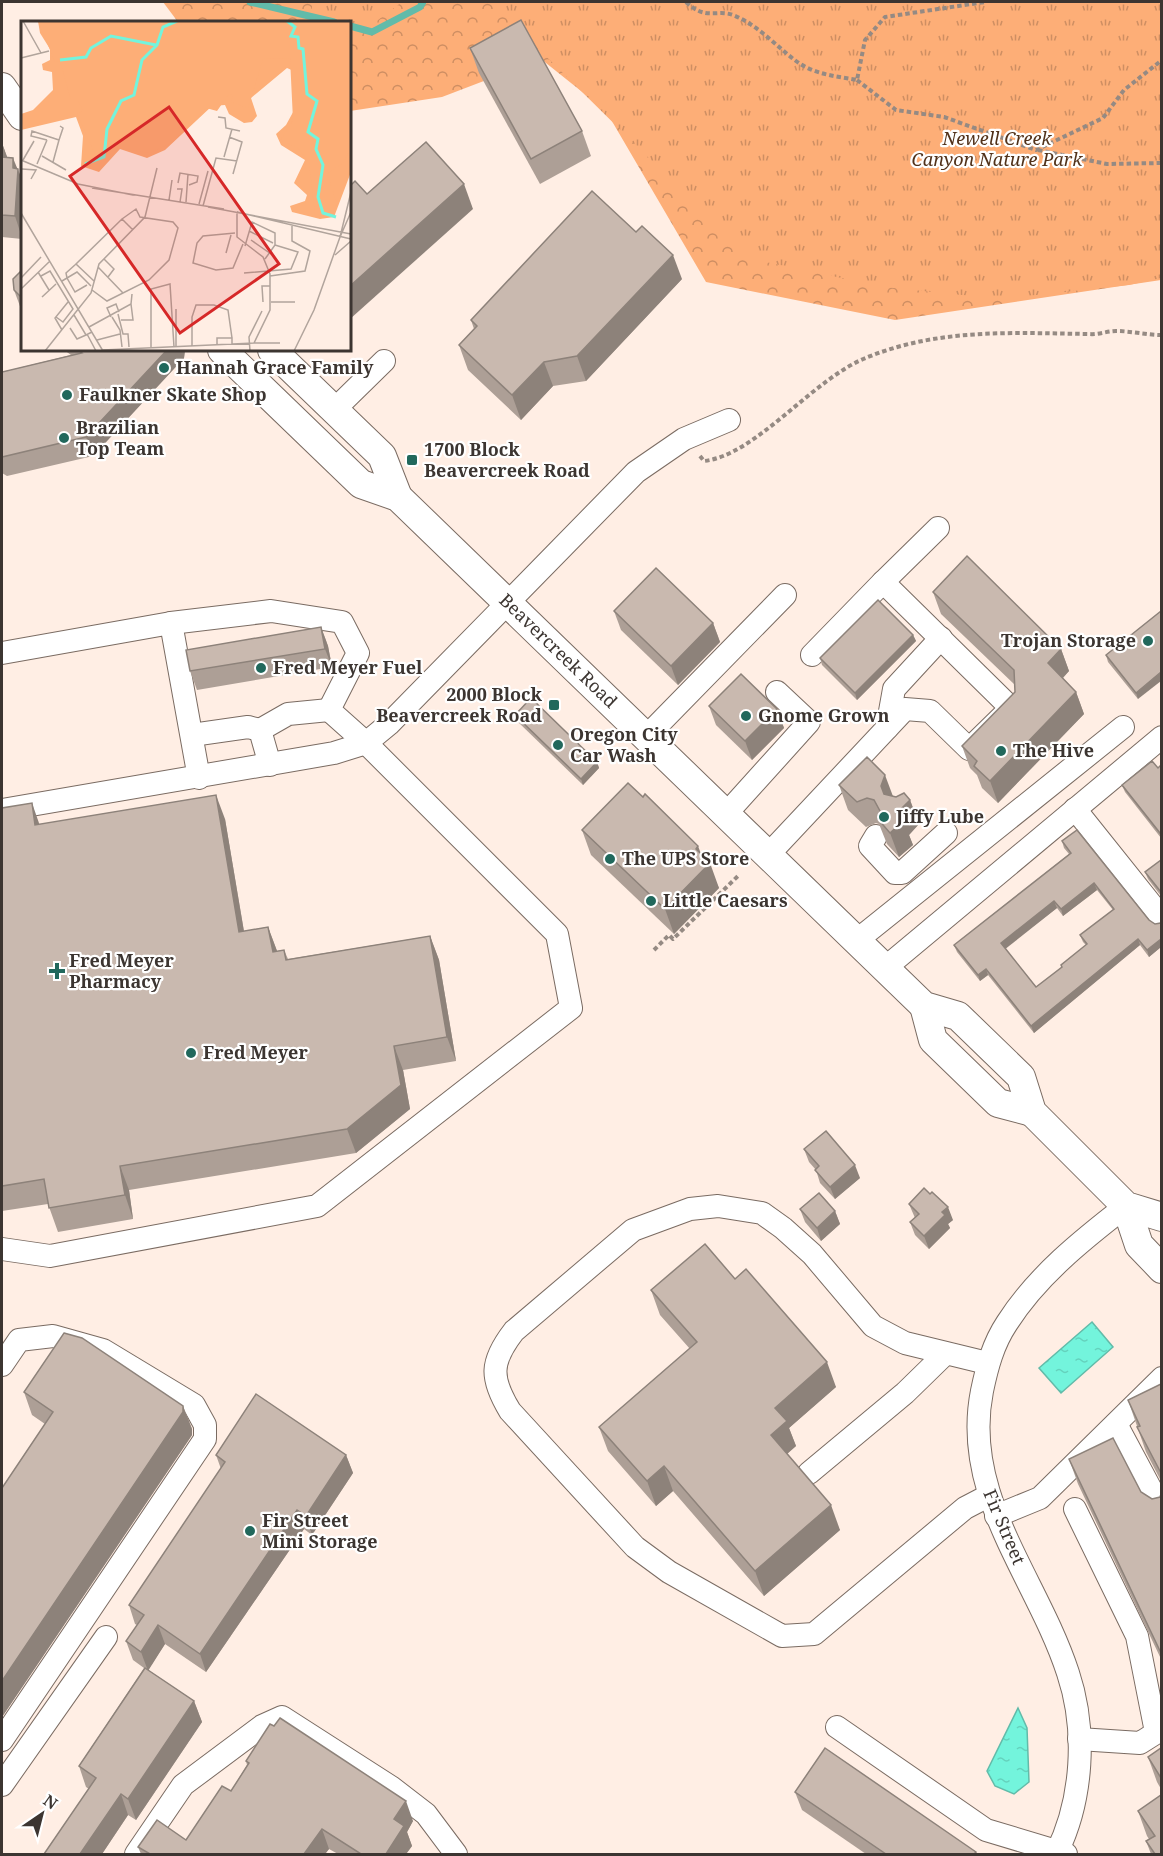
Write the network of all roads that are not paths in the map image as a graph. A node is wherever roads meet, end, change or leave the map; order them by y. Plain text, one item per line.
1 (2, 87) edge
2 (21, 115) edge
3 (223, 351) edge
4 (244, 351) edge
5 (273, 351) edge
6 (384, 361) dead end
7 (334, 410) junction
8 (729, 420) dead end
9 (398, 497) junction
10 (938, 528) dead end
11 (883, 582) junction
12 (785, 595) dead end
13 (508, 603) junction
14 (171, 623) junction
15 (941, 638) junction
16 (2, 653) edge
17 (812, 655) dead end
18 (777, 692) dead end
19 (329, 710) junction
20 (1123, 727) dead end
21 (887, 728) junction
22 (260, 730) junction
23 (192, 735) junction
24 (646, 737) junction
25 (1161, 737) edge
26 (366, 743) junction
27 (270, 765) junction
28 (200, 778) junction
29 (1075, 809) junction
30 (2, 810) edge
31 (726, 814) junction
32 (946, 833) dead end
33 (876, 836) edge
34 (768, 855) junction
35 (1161, 918) edge
36 (856, 941) junction
37 (885, 968) junction
38 (1126, 1206) junction
39 (1161, 1217) edge
40 (2, 1249) edge
41 (1161, 1269) edge
42 (945, 1354) junction
43 (987, 1363) junction
44 (2, 1365) edge
45 (1161, 1378) edge
46 (1116, 1424) junction
47 (809, 1473) dead end
48 (992, 1506) junction
49 (1075, 1509) dead end
50 (1161, 1510) edge
51 (106, 1637) dead end
52 (837, 1726) dead end
53 (1159, 1730) edge
54 (1079, 1739) junction
55 (2, 1740) edge
56 (2, 1785) edge
57 (1060, 1853) edge
58 (136, 1854) edge
59 (456, 1854) edge

1 - 2 main road
3 - 9 main road, Beavercreek Road
4 - 7 main road
5 - 7 main road, Beavercreek Road
6 - 7 street
7 - 9 main road, Beavercreek Road
8 - 13 street
9 - 13 main road, Beavercreek Road
10 - 11 street
11 - 15 street
11 - 17 street
12 - 24 street
13 - 24 main road, Beavercreek Road
13 - 26 street
14 - 16 street
14 - 19 street
14 - 23 street
15 - 21 street
15 - 21 street
18 - 31 street
19 - 22 street
19 - 26 street
20 - 36 street
21 - 34 street
22 - 23 street
22 - 27 street
23 - 28 street
24 - 31 main road, Beavercreek Road
25 - 29 street
26 - 27 street
26 - 40 street
27 - 28 street
28 - 30 street
29 - 35 street
29 - 37 street
31 - 34 main road, Beavercreek Road
32 - 33 street
34 - 36 main road, Beavercreek Road
36 - 37 main road, Beavercreek Road
37 - 38 main road, Beavercreek Road
38 - 39 main road, Beavercreek Road
38 - 41 main road, Beavercreek Road
38 - 43 street, Fir Street
42 - 43 street
42 - 47 street
42 - 48 street
43 - 48 street, Fir Street
44 - 55 street
45 - 46 street
46 - 48 street
46 - 50 street
48 - 54 street, Fir Street
49 - 53 street
51 - 56 street
52 - 57 street
53 - 54 street
54 - 57 street, Fir Street
58 - 59 street

